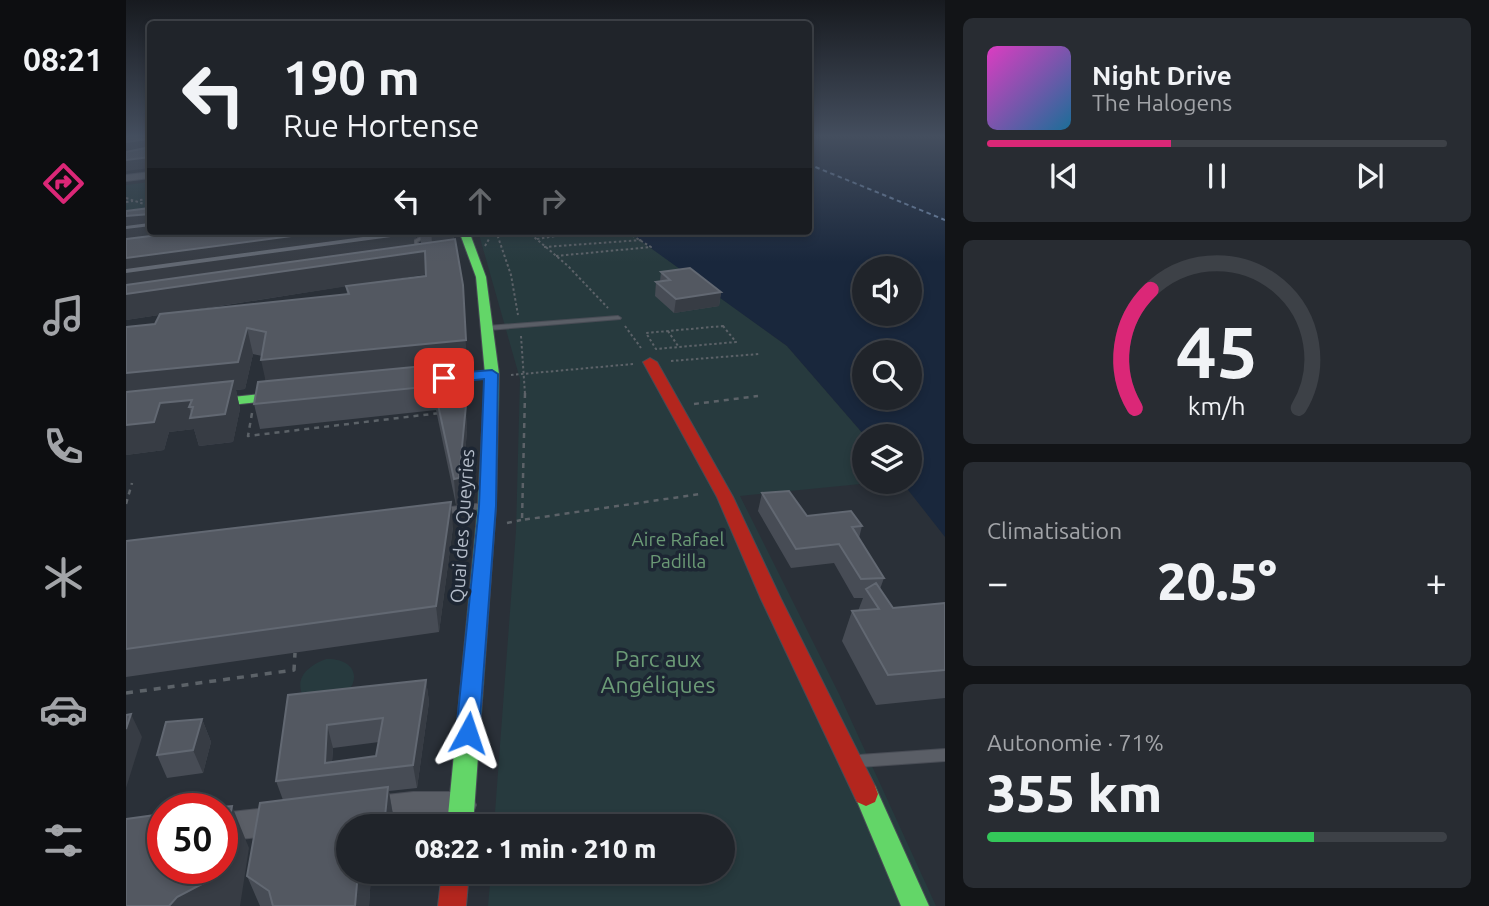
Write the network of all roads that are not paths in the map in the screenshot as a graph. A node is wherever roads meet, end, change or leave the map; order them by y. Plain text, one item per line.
1 (464, 235) edge
2 (396, 250) edge
3 (409, 262) edge
4 (618, 318) road end
5 (488, 328) junction
6 (650, 362) road end
7 (309, 393) edge
8 (183, 406) edge
9 (487, 506) junction
10 (432, 513) edge
11 (945, 755) edge
12 (852, 762) junction
13 (345, 813) edge
14 (457, 814) edge
15 (461, 814) edge
16 (304, 818) edge
17 (238, 825) edge
18 (455, 884) edge
19 (452, 906) edge
20 (915, 906) edge

1 - 5 main road, Quai des Queyries
2 - 3 street
4 - 5 lane
5 - 9 main road, Quai des Queyries
6 - 12 main road
7 - 8 main road
9 - 10 lane
9 - 15 main road, Quai des Queyries
11 - 12 lane
12 - 20 main road
13 - 14 street
16 - 17 street
18 - 19 main road

